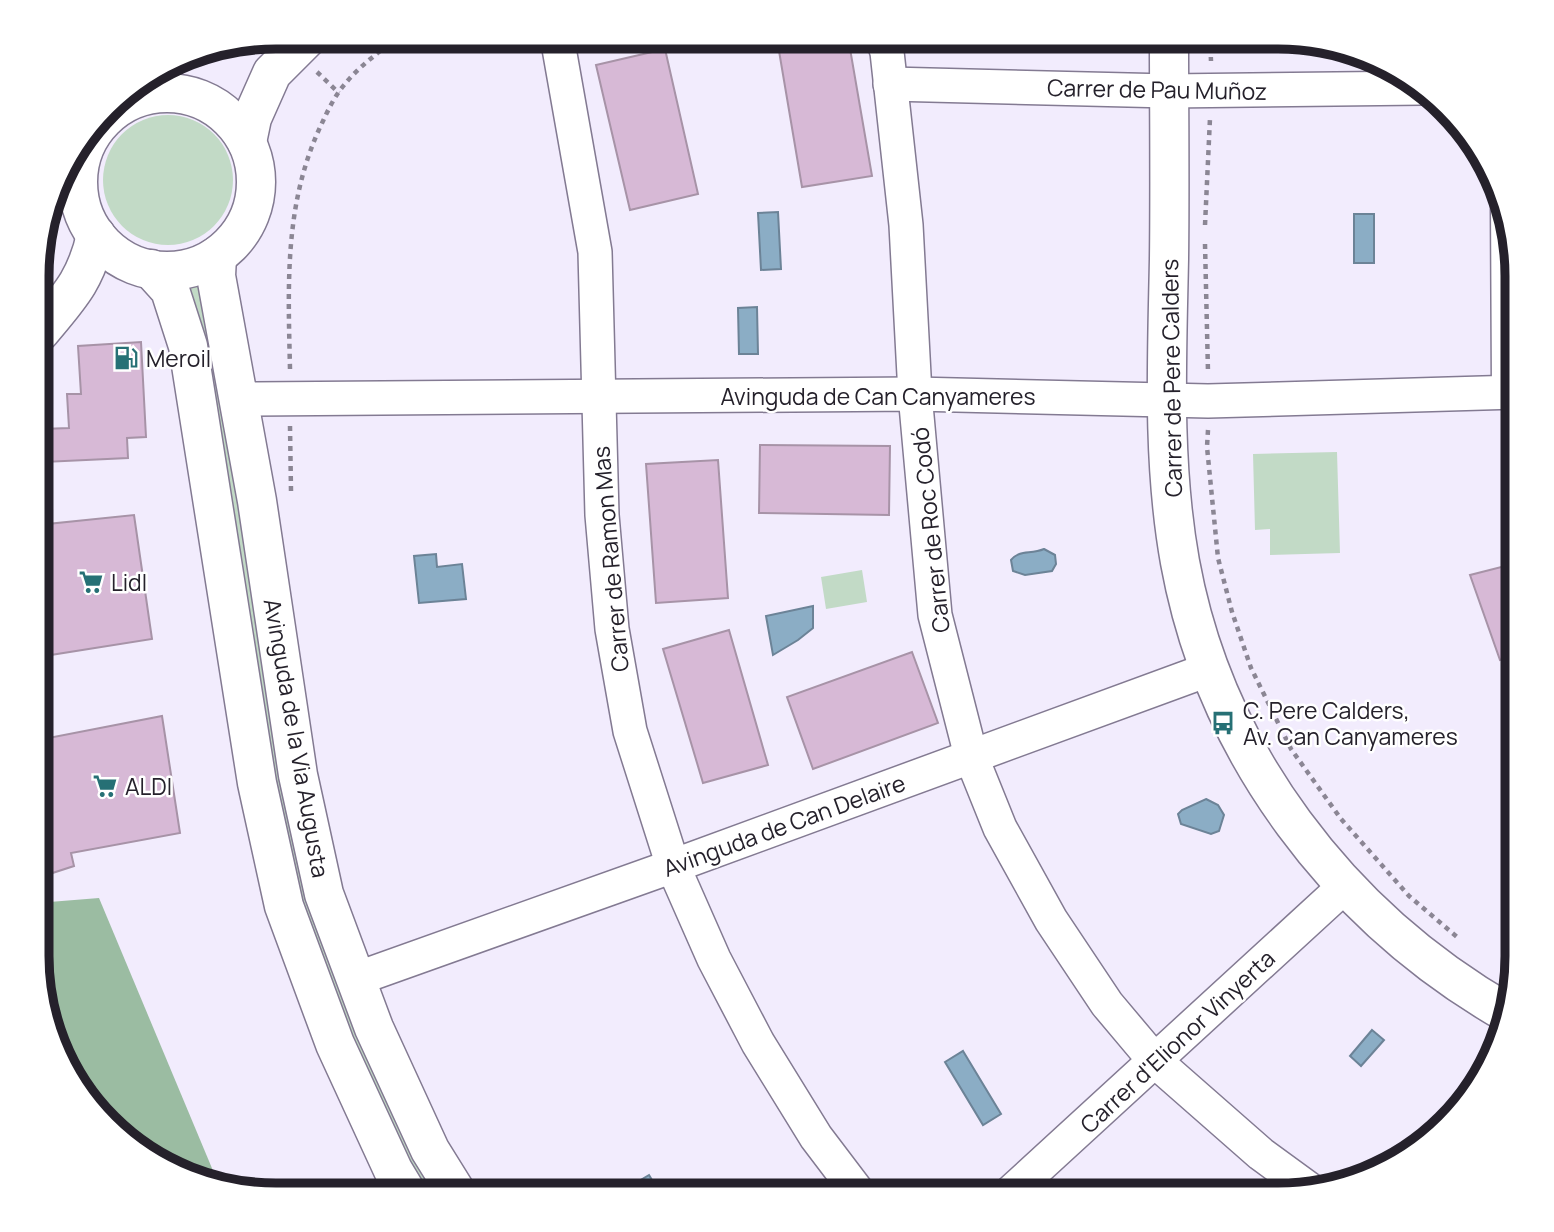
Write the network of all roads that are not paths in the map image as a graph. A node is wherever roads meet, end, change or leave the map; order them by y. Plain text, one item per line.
1 (296, 49) edge
2 (559, 49) edge
3 (884, 49) edge
4 (1169, 49) edge
5 (272, 73) junction
6 (890, 84) junction
7 (149, 87) edge
8 (1405, 88) edge
9 (1168, 92) junction
10 (208, 102) junction
11 (247, 142) junction
12 (84, 156) edge
13 (124, 255) junction
14 (217, 256) junction
15 (49, 321) edge
16 (1505, 392) edge
17 (915, 394) junction
18 (598, 396) junction
19 (239, 399) junction
20 (1166, 400) junction
21 (1210, 669) junction
22 (971, 756) junction
23 (673, 866) junction
24 (1345, 886) junction
25 (356, 979) junction
26 (1499, 1008) edge
27 (1155, 1061) junction
28 (1299, 1182) edge
29 (401, 1183) edge
30 (451, 1183) edge
31 (851, 1183) edge
32 (1021, 1183) edge

1 - 5 street
2 - 18 street, Carrer de Ramon Mas
3 - 6 street, Carrer de Roc Codó
4 - 9 street, Carrer de Pere Calders
5 - 10 street
5 - 11 street
6 - 9 street, Carrer de Pau Muñoz
6 - 17 street, Carrer de Roc Codó
7 - 10 street
8 - 9 street, Carrer de Pau Muñoz
9 - 20 street, Carrer de Pere Calders
10 - 11 street
11 - 14 street
12 - 13 street
13 - 14 street
13 - 15 street
13 - 29 street, Avinguda de la Via Augusta
14 - 19 street, Avinguda de la Via Augusta
16 - 20 street, Avinguda de Can Canyameres
17 - 18 street, Avinguda de Can Canyameres
17 - 20 street, Avinguda de Can Canyameres
17 - 22 street, Carrer de Roc Codó
18 - 19 street, Avinguda de Can Canyameres
18 - 23 street, Carrer de Ramon Mas
19 - 25 street, Avinguda de la Via Augusta
20 - 21 street, Carrer de Pere Calders
21 - 22 street, Avinguda de Can Delaire
21 - 24 street, Carrer de Pere Calders
22 - 23 street, Avinguda de Can Delaire
22 - 27 street, Carrer de Roc Codó
23 - 25 street, Avinguda de Can Delaire
23 - 31 street, Carrer de Ramon Mas
24 - 26 street, Carrer de Pere Calders
24 - 27 street, Carrer d'Elionor Vinyerta
25 - 30 street, Avinguda de la Via Augusta
27 - 28 street, Carrer de Roc Codó
27 - 32 street, Carrer d'Elionor Vinyerta

